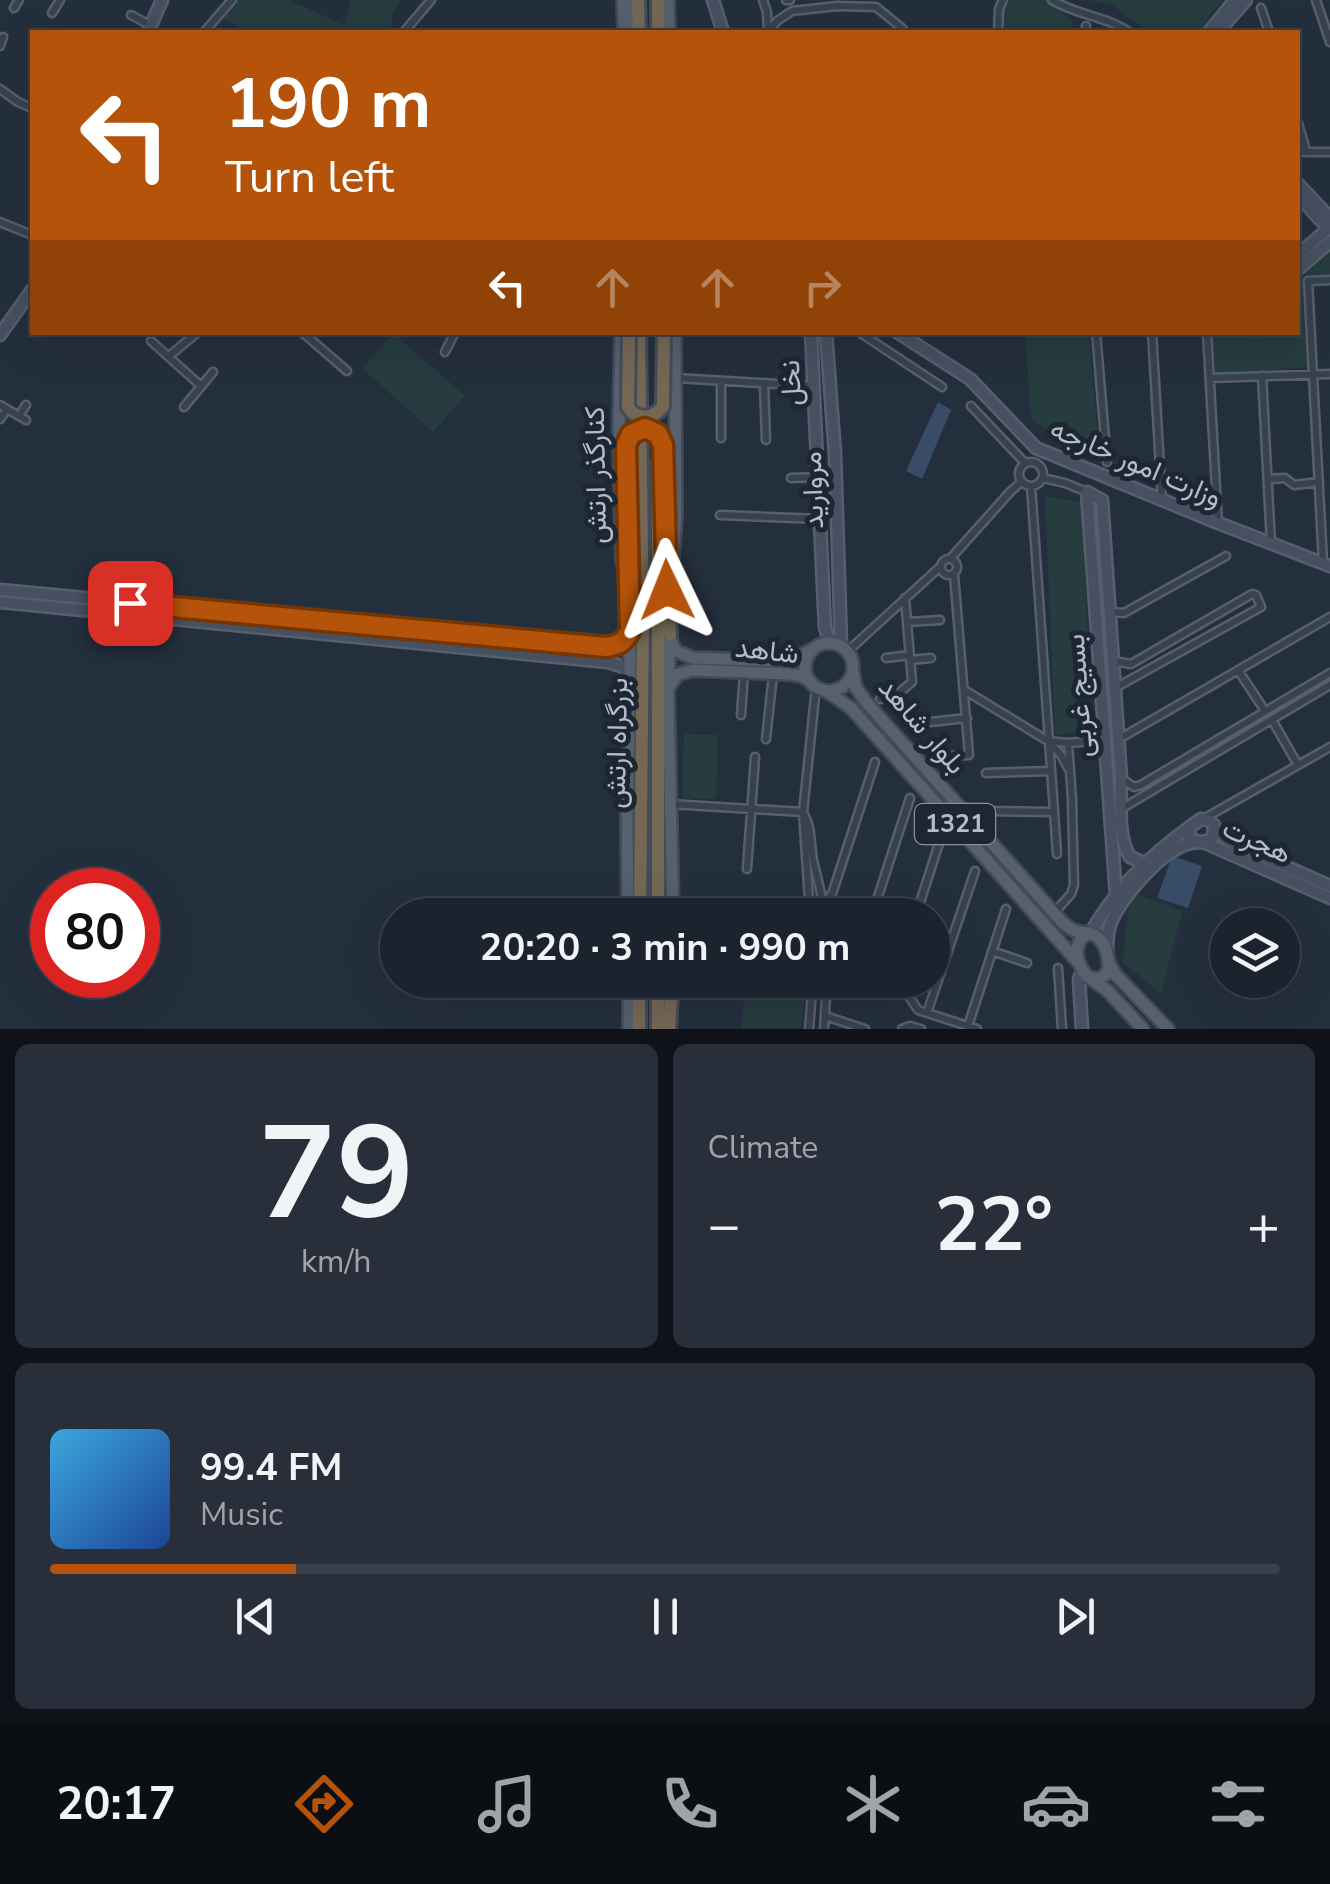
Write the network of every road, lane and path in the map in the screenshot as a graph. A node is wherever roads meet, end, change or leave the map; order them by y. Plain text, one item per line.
1 (60, 0) edge
2 (232, 0) edge
3 (431, 0) edge
4 (623, 0) edge
5 (636, 0) edge
6 (658, 0) edge
7 (668, 0) edge
8 (713, 0) edge
9 (762, 0) edge
10 (1004, 0) edge
11 (1052, 0) edge
12 (1235, 0) edge
13 (1246, 0) edge
14 (1316, 0) edge
15 (159, 1) edge
16 (1261, 8) dead end
17 (52, 14) dead end
18 (131, 16) dead end
19 (150, 29) edge
20 (206, 30) edge
21 (406, 30) edge
22 (627, 30) edge
23 (628, 30) edge
24 (639, 30) edge
25 (658, 30) edge
26 (668, 30) edge
27 (722, 30) edge
28 (768, 30) edge
29 (770, 30) edge
30 (903, 30) edge
31 (998, 30) edge
32 (1126, 30) edge
33 (1210, 30) edge
34 (1220, 30) edge
35 (1268, 30) edge
36 (1330, 42) edge
37 (1, 92) edge
38 (30, 107) edge
39 (1302, 151) edge
40 (1330, 152) edge
41 (1300, 187) edge
42 (1300, 196) edge
43 (0, 222) edge
44 (1329, 225) edge
45 (30, 234) edge
46 (1330, 242) edge
47 (1300, 253) edge
48 (1300, 267) edge
49 (1330, 280) edge
50 (30, 293) edge
51 (0, 335) edge
52 (194, 335) edge
53 (305, 335) edge
54 (454, 335) edge
55 (621, 335) edge
56 (629, 335) edge
57 (639, 335) edge
58 (661, 335) edge
59 (661, 335) edge
60 (675, 335) edge
61 (811, 335) edge
62 (826, 335) edge
63 (864, 335) edge
64 (901, 335) edge
65 (1096, 335) edge
66 (1152, 335) edge
67 (1208, 335) edge
68 (151, 340) dead end
69 (446, 352) dead end
70 (169, 356) junction
71 (347, 371) dead end
72 (213, 372) dead end
73 (1313, 374) junction
74 (1330, 374) edge
75 (1262, 376) junction
76 (676, 378) junction
77 (1210, 378) junction
78 (721, 382) junction
79 (764, 384) junction
80 (201, 386) junction
81 (814, 386) junction
82 (942, 387) dead end
83 (658, 404) junction
84 (26, 405) dead end
85 (972, 406) dead end
86 (4, 407) edge
87 (184, 407) dead end
88 (0, 419) edge
89 (721, 438) dead end
90 (766, 440) dead end
91 (1316, 440) junction
92 (1330, 440) edge
93 (675, 442) junction
94 (1107, 462) dead end
95 (1026, 463) junction
96 (819, 477) junction
97 (791, 478) dead end
98 (1044, 478) junction
99 (1268, 478) junction
100 (1022, 482) junction
101 (1319, 482) junction
102 (1030, 486) junction
103 (1087, 492) junction
104 (1162, 501) junction
105 (720, 514) dead end
106 (821, 520) junction
107 (1218, 523) junction
108 (642, 541) junction
109 (1272, 544) junction
110 (1226, 556) dead end
111 (951, 558) junction
112 (1327, 564) edge
113 (941, 566) junction
114 (954, 574) junction
115 (0, 590) edge
116 (629, 590) junction
117 (905, 597) junction
118 (0, 602) edge
119 (70, 603) junction
120 (824, 610) junction
121 (1109, 612) junction
122 (1330, 617) edge
123 (940, 620) dead end
124 (907, 622) junction
125 (630, 631) junction
126 (670, 634) junction
127 (495, 638) junction
128 (841, 646) junction
129 (606, 647) junction
130 (812, 649) junction
131 (494, 650) junction
132 (886, 658) dead end
133 (910, 658) junction
134 (931, 658) dead end
135 (1113, 660) junction
136 (608, 662) junction
137 (693, 664) junction
138 (1238, 670) junction
139 (744, 672) junction
140 (853, 672) junction
141 (773, 673) junction
142 (1330, 673) edge
143 (630, 675) junction
144 (818, 686) junction
145 (1330, 686) edge
146 (1114, 689) junction
147 (668, 691) junction
148 (965, 691) junction
149 (880, 699) dead end
150 (1265, 712) junction
151 (741, 715) dead end
152 (967, 718) junction
153 (1272, 720) junction
154 (912, 724) dead end
155 (642, 734) junction
156 (766, 739) dead end
157 (1105, 740) junction
158 (1118, 740) junction
159 (1048, 741) junction
160 (1068, 742) junction
161 (1330, 747) edge
162 (948, 756) dead end
163 (754, 757) dead end
164 (875, 762) dead end
165 (1298, 766) junction
166 (1050, 771) junction
167 (986, 773) dead end
168 (1070, 774) junction
169 (1121, 778) junction
170 (910, 798) dead end
171 (1235, 802) junction
172 (670, 804) junction
173 (750, 809) junction
174 (1120, 809) junction
175 (992, 811) dead end
176 (802, 812) junction
177 (1053, 812) junction
178 (1204, 818) junction
179 (1191, 826) junction
180 (1215, 829) junction
181 (942, 834) dead end
182 (1203, 842) junction
183 (1056, 854) dead end
184 (1144, 863) junction
185 (628, 864) junction
186 (747, 869) dead end
187 (975, 871) dead end
188 (1330, 886) edge
189 (1116, 896) junction
190 (628, 898) edge
191 (640, 898) edge
192 (658, 898) edge
193 (673, 898) edge
194 (809, 898) edge
195 (822, 898) edge
196 (828, 898) edge
197 (878, 898) edge
198 (921, 898) edge
199 (1330, 898) edge
200 (1006, 908) dead end
201 (1054, 913) junction
202 (1088, 934) junction
203 (992, 952) junction
204 (1107, 958) junction
205 (1027, 962) dead end
206 (1058, 968) dead end
207 (1084, 972) junction
208 (634, 998) edge
209 (658, 998) edge
210 (670, 998) edge
211 (672, 998) edge
212 (811, 998) edge
213 (826, 998) edge
214 (909, 998) edge
215 (928, 1013) junction
216 (826, 1016) junction
217 (968, 1026) junction
218 (634, 1029) edge
219 (658, 1029) edge
220 (671, 1029) edge
221 (808, 1029) edge
222 (824, 1029) edge
223 (863, 1029) edge
224 (904, 1029) edge
225 (921, 1029) edge
226 (977, 1029) edge
227 (1062, 1029) edge
228 (1085, 1029) edge
229 (1144, 1029) edge
230 (1168, 1029) edge

1 - 17 street
2 - 20 street
3 - 21 street
4 - 22 main road
5 - 23 main road
5 - 24 highway
6 - 25 highway
7 - 26 main road
8 - 27 main road
9 - 28 street
10 - 31 street
11 - 32 street
12 - 33 main road
13 - 34 main road
14 - 36 street
15 - 19 main road
16 - 35 street
18 - 19 street
29 - 30 street
37 - 38 street
39 - 40 street
41 - 44 main road
42 - 44 main road
43 - 45 street
44 - 47 main road
46 - 48 main road
49 - 73 street
50 - 51 main road
52 - 70 street
53 - 71 street
54 - 69 street
55 - 116 main road, کنارگذر ارتش
56 - 58 highway, bridge
57 - 108 highway, بزرگراه ارتش
59 - 83 highway, بزرگراه ارتش
60 - 76 main road
61 - 81 main road, نخل
62 - 128 main road, مروارید
63 - 82 street
64 - 104 main road, وزارت امور خارجه
65 - 94 street
66 - 104 street
67 - 77 street
68 - 70 street
70 - 80 street
72 - 80 street
73 - 74 street
73 - 75 street
73 - 91 street
75 - 77 street
75 - 99 street
76 - 78 street
76 - 93 main road
77 - 107 street
78 - 79 street
78 - 89 street
79 - 81 street
79 - 90 street
80 - 87 street
81 - 96 main road, نخل
83 - 93 main road
83 - 192 highway, بزرگراه ارتش
84 - 86 street
85 - 95 street
86 - 88 street
91 - 92 street
91 - 101 street
93 - 126 main road
95 - 98 street
95 - 100 street
96 - 97 street
96 - 106 main road, نخل
98 - 102 street
98 - 103 street
99 - 101 street
99 - 109 street
100 - 102 street
100 - 111 street
101 - 112 street
102 - 159 street
103 - 121 main road, بسیج غربی
103 - 157 main road, بسیج غربی
104 - 107 main road, وزارت امور خارجه
105 - 106 street
106 - 120 main road, نخل
107 - 109 main road, وزارت امور خارجه
108 - 116 main road
108 - 155 highway, بزرگراه ارتش
109 - 112 main road, وزارت امور خارجه
110 - 121 street
111 - 113 street
111 - 114 street
113 - 114 street
113 - 117 street
114 - 148 street
115 - 119 main road
116 - 125 main road, کنارگذر ارتش
116 - 126 highway, bridge
117 - 124 street
117 - 128 street
118 - 119 main road
119 - 127 main road
119 - 131 main road
120 - 128 main road
120 - 130 main road
121 - 135 main road, بسیج غربی
122 - 138 street
123 - 124 street
124 - 133 street
125 - 129 main road
125 - 143 main road, کنارگذر ارتش
126 - 137 main road, شاهد
126 - 147 main road
127 - 129 main road
127 - 131 main road
128 - 130 main road
128 - 140 main road
129 - 136 main road
130 - 137 main road, شاهد
130 - 144 main road
131 - 136 main road
132 - 133 street
133 - 134 street
133 - 149 street
135 - 146 main road, بسیج غربی
135 - 146 street
136 - 143 main road
137 - 139 main road, شاهد / 1321
137 - 147 main road, شاهد
138 - 150 street
138 - 158 street
139 - 141 main road, شاهد / 1321
139 - 151 street
140 - 144 main road
140 - 201 main road, بلوار شاهد / 1321
141 - 144 main road, شاهد / 1321
141 - 156 street
142 - 150 street
143 - 185 main road, کنارگذر ارتش
144 - 176 street
144 - 207 main road, بلوار شاهد / 1321
145 - 153 street
146 - 158 main road, بسیج غربی
147 - 172 main road
148 - 152 street
148 - 159 street
150 - 169 street
152 - 154 street
152 - 162 street
153 - 165 street
153 - 174 street
155 - 185 main road
155 - 191 highway, بزرگراه ارتش
157 - 158 main road
157 - 160 street
157 - 189 main road, بسیج غربی
158 - 169 main road, بسیج غربی
159 - 160 street
159 - 166 street
159 - 168 street
160 - 168 street
161 - 165 street
163 - 173 street
164 - 196 street
165 - 171 street
166 - 167 street
166 - 177 street
168 - 201 street
169 - 174 main road, بسیج غربی
170 - 197 street
171 - 178 street
171 - 180 street
172 - 173 street
172 - 193 main road
173 - 176 street
173 - 186 street
174 - 184 main road, بسیج غربی
175 - 177 street
176 - 194 street
176 - 195 street
177 - 183 street
178 - 179 main road
178 - 180 main road
179 - 182 main road
179 - 184 main road, هجرت
180 - 182 main road
180 - 188 main road, هجرت
181 - 198 street
182 - 199 main road, هجرت
182 - 204 main road, هجرت
184 - 189 main road, هجرت
185 - 190 main road, کنارگذر ارتش
187 - 215 street
189 - 202 main road, هجرت
200 - 203 street
201 - 202 main road, بلوار شاهد / 1321
202 - 204 main road
202 - 207 main road
203 - 205 street
203 - 217 street
204 - 207 main road
204 - 230 main road
206 - 227 street
207 - 228 main road
207 - 229 main road, بلوار شاهد / 1321
208 - 218 highway
209 - 219 highway
210 - 220 highway
211 - 220 main road
212 - 221 street
213 - 216 street
214 - 215 street
215 - 217 street
216 - 222 street
216 - 223 street
217 - 226 street
224 - 225 street

